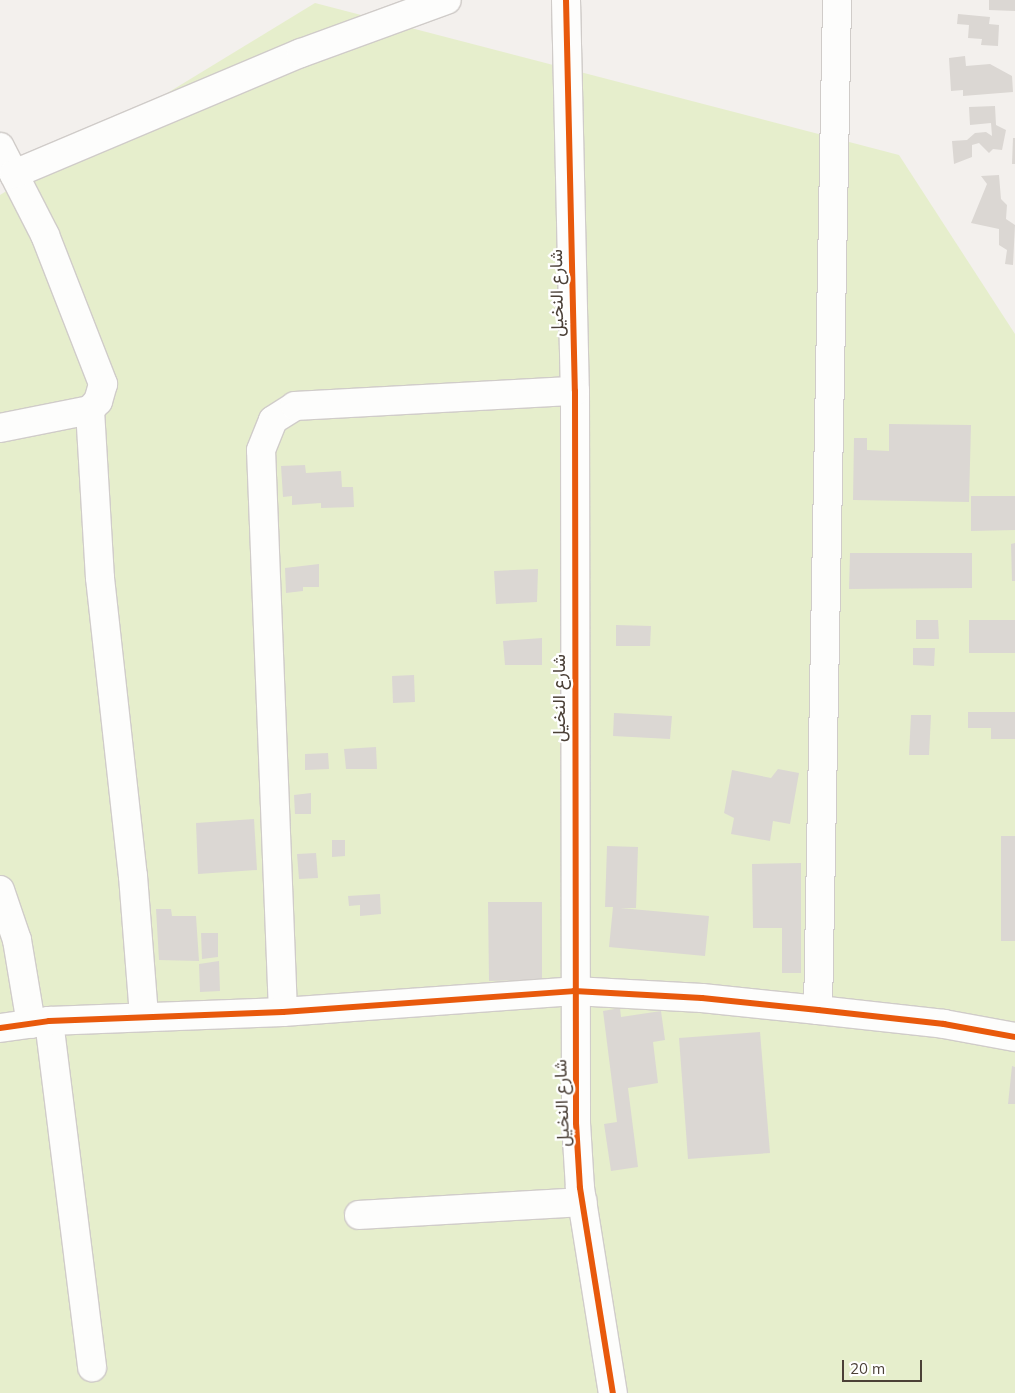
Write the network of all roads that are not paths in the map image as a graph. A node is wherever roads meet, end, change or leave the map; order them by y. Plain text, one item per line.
1 (446, 0) edge
2 (566, 0) edge
3 (837, 0) edge
4 (0, 147) edge
5 (14, 174) junction
6 (575, 391) junction
7 (90, 410) junction
8 (0, 428) edge
9 (0, 890) edge
10 (574, 991) junction
11 (818, 1010) junction
12 (283, 1012) junction
13 (144, 1016) junction
14 (40, 1022) junction
15 (0, 1028) edge
16 (1015, 1037) edge
17 (583, 1202) junction
18 (359, 1215) dead end
19 (92, 1367) dead end
20 (613, 1393) edge

1 - 5 street
2 - 6 street, شارع النخيل
3 - 11 street
4 - 5 street
5 - 7 street
6 - 10 street, شارع النخيل
6 - 12 street
7 - 8 street
7 - 13 street
9 - 14 street
10 - 11 street
10 - 12 street
10 - 17 street, شارع النخيل
11 - 16 street
12 - 13 street
13 - 14 street
14 - 15 street
14 - 19 street
17 - 18 street
17 - 20 street, شارع النخيل

